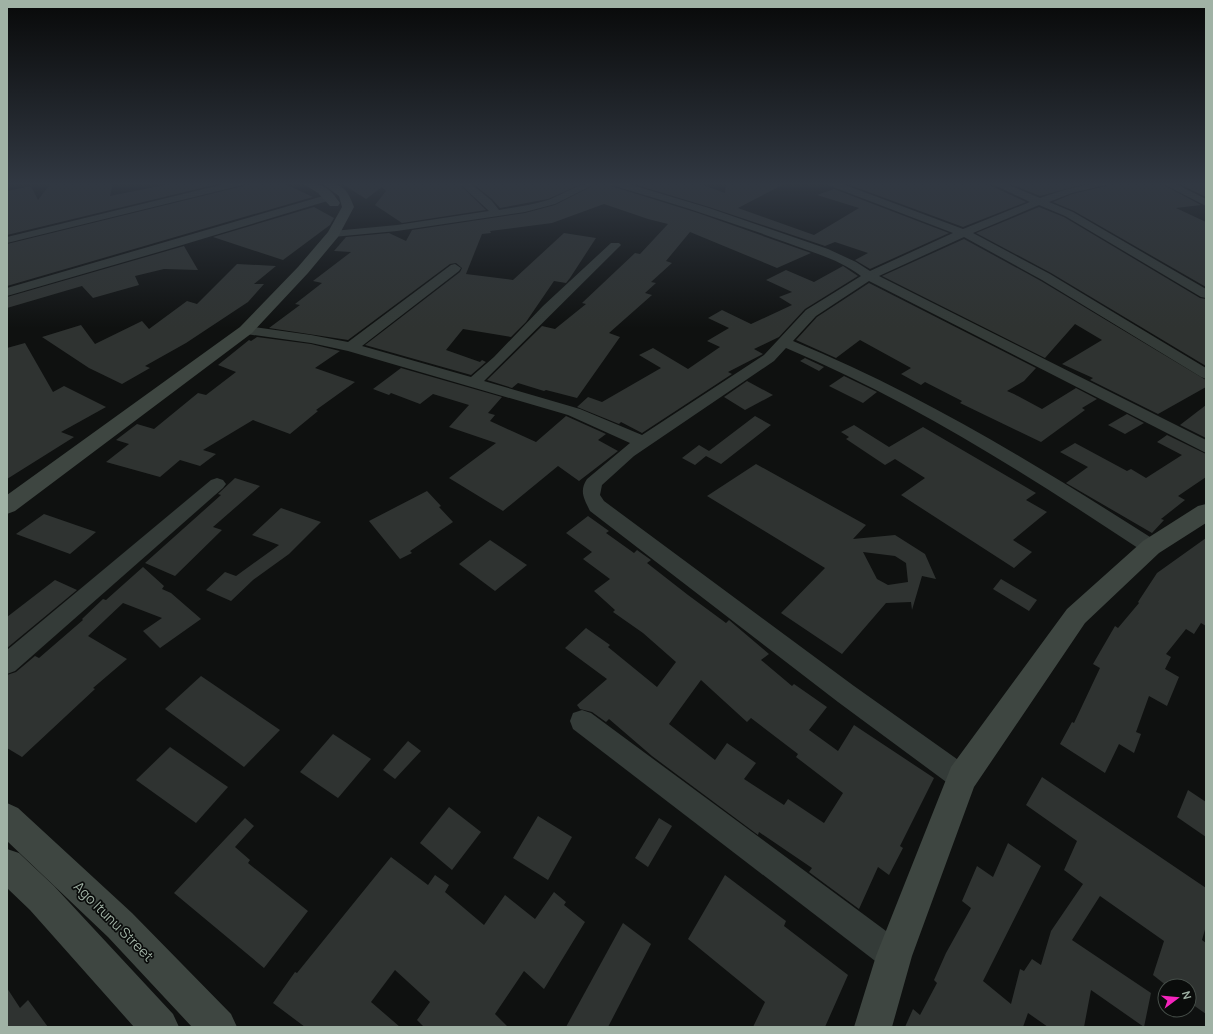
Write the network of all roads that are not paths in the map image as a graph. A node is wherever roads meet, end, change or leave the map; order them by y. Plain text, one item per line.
1 (43, 231) edge
2 (218, 231) edge
3 (325, 231) edge
4 (329, 231) edge
5 (381, 231) edge
6 (762, 231) edge
7 (960, 231) edge
8 (969, 231) edge
9 (1099, 231) edge
10 (965, 233) junction
11 (7, 240) edge
12 (319, 244) junction
13 (615, 244) dead end
14 (455, 268) dead end
15 (869, 276) junction
16 (7, 292) edge
17 (1206, 294) edge
18 (246, 330) junction
19 (792, 333) junction
20 (351, 347) junction
21 (1206, 374) edge
22 (474, 382) junction
23 (643, 442) junction
24 (1206, 447) edge
25 (217, 484) dead end
26 (7, 489) edge
27 (7, 506) edge
28 (1206, 512) edge
29 (1151, 547) junction
30 (7, 664) edge
31 (582, 721) dead end
32 (962, 778) junction
33 (7, 818) edge
34 (7, 865) edge
35 (894, 956) junction
36 (160, 1027) edge
37 (218, 1027) edge
38 (873, 1027) edge

1 - 11 street
2 - 16 street
3 - 12 main road
4 - 12 main road
5 - 12 street
6 - 15 street
7 - 10 street
8 - 10 street
9 - 17 street
10 - 15 street
10 - 21 street
12 - 18 main road
12 - 26 main road
13 - 22 street
14 - 20 street
15 - 19 street
15 - 24 street
18 - 20 street
18 - 27 main road
19 - 23 street
19 - 29 street
20 - 22 street
22 - 23 street
23 - 32 street
25 - 30 street
28 - 29 main road
29 - 32 main road
31 - 35 street
32 - 35 main road
33 - 37 main road, Ago Itunu Street
34 - 36 main road
35 - 38 main road

